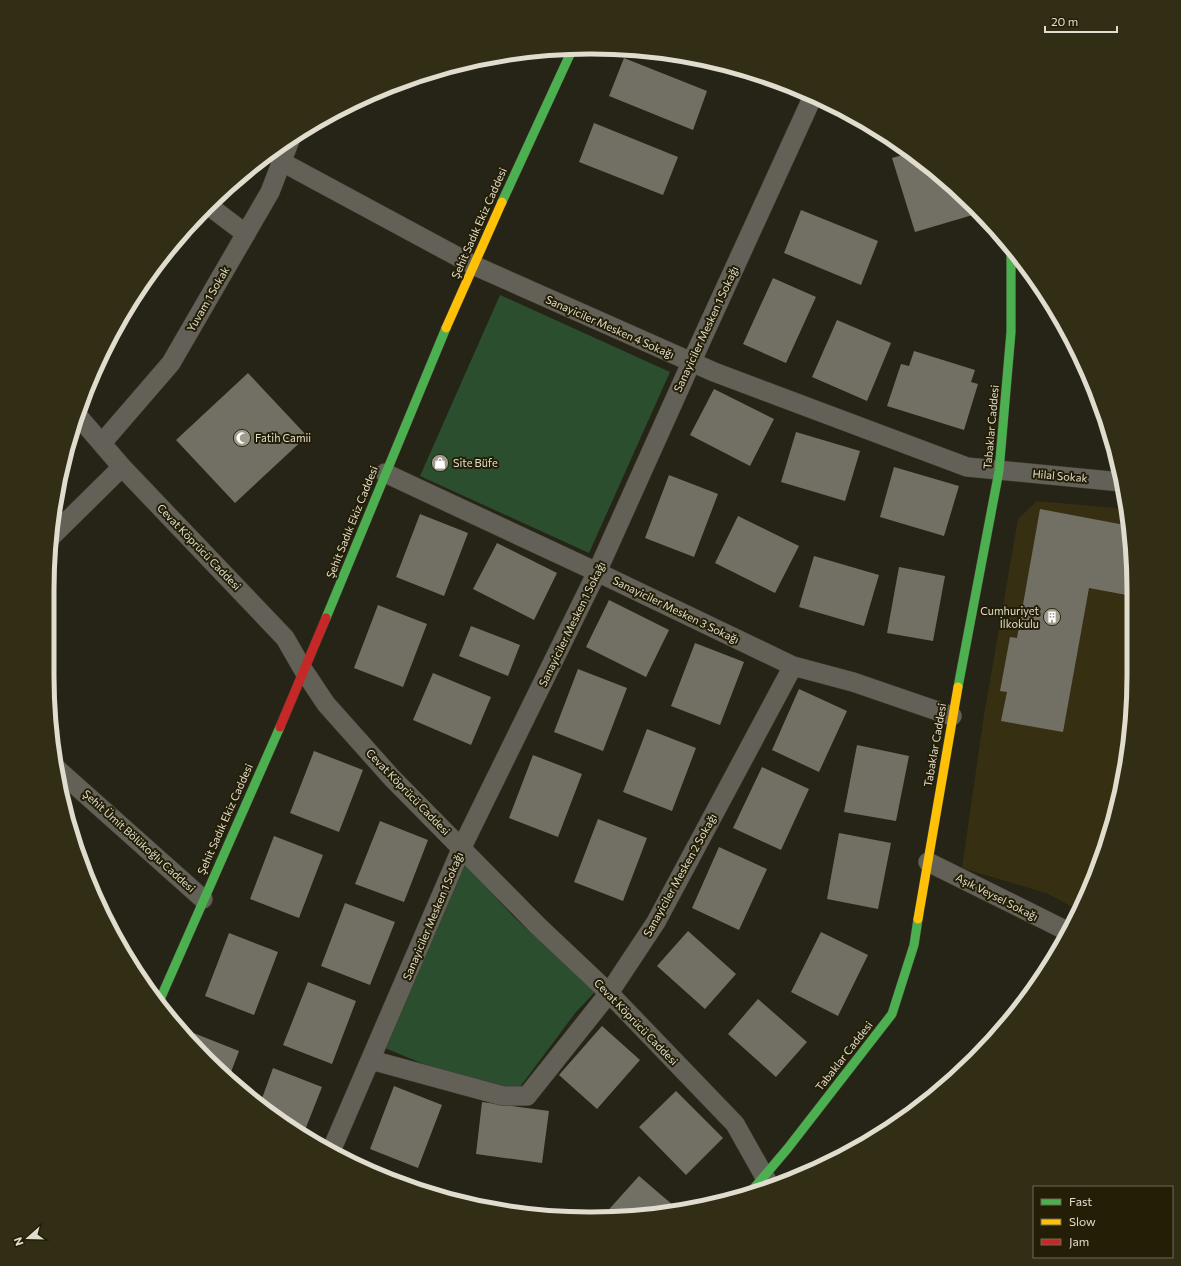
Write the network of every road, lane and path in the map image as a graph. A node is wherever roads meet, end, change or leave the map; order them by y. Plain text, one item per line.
1 (570, 55) edge
2 (811, 102) edge
3 (287, 148) edge
4 (282, 162) junction
5 (213, 209) edge
6 (246, 234) junction
7 (1011, 258) edge
8 (473, 265) junction
9 (691, 363) junction
10 (81, 420) edge
11 (102, 443) junction
12 (122, 467) junction
13 (999, 471) junction
14 (385, 473) junction
15 (1116, 482) edge
16 (58, 530) edge
17 (597, 572) junction
18 (793, 666) junction
19 (304, 672) junction
20 (952, 716) junction
21 (63, 774) edge
22 (462, 847) junction
23 (928, 862) junction
24 (204, 899) junction
25 (1063, 929) edge
26 (609, 993) junction
27 (161, 997) edge
28 (371, 1060) junction
29 (333, 1146) edge
30 (768, 1182) edge

1 - 8 street, Şehit Sadık Ekiz Caddesi
2 - 9 street, Sanayiciler Mesken 1 Sokağı
3 - 4 street, Yuvam 1 Sokak
4 - 6 street, Yuvam 1 Sokak
4 - 8 street, Sanayiciler Mesken 4 Sokağı
5 - 6 street
6 - 11 street, Yuvam 1 Sokak
7 - 13 street, Tabaklar Caddesi
8 - 9 street, Sanayiciler Mesken 4 Sokağı
8 - 14 street, Şehit Sadık Ekiz Caddesi
9 - 13 street, Sanayiciler Mesken 4 Sokağı
9 - 17 street, Sanayiciler Mesken 1 Sokağı
10 - 11 street, Cevat Köprücü Caddesi
11 - 12 street, Cevat Köprücü Caddesi
12 - 16 street
12 - 19 street, Cevat Köprücü Caddesi
13 - 15 street, Hilal Sokak
13 - 20 street, Tabaklar Caddesi
14 - 17 street, Sanayiciler Mesken 3 Sokağı
14 - 19 street, Şehit Sadık Ekiz Caddesi
17 - 18 street, Sanayiciler Mesken 3 Sokağı
17 - 22 street, Sanayiciler Mesken 1 Sokağı
18 - 20 street, Sanayiciler Mesken 3 Sokağı
18 - 26 street, Sanayiciler Mesken 2 Sokağı
19 - 22 street, Cevat Köprücü Caddesi
19 - 24 street, Şehit Sadık Ekiz Caddesi
20 - 23 street, Tabaklar Caddesi
21 - 24 street, Şehit Ümit Bölükoğlu Caddesi
22 - 26 street, Cevat Köprücü Caddesi
22 - 28 street, Sanayiciler Mesken 1 Sokağı
23 - 25 street, Aşık Veysel Sokağı
23 - 30 street, Tabaklar Caddesi
24 - 27 street, Şehit Sadık Ekiz Caddesi
26 - 28 street, Sanayiciler Mesken 2 Sokağı
26 - 30 street, Cevat Köprücü Caddesi
28 - 29 street, Sanayiciler Mesken 1 Sokağı

